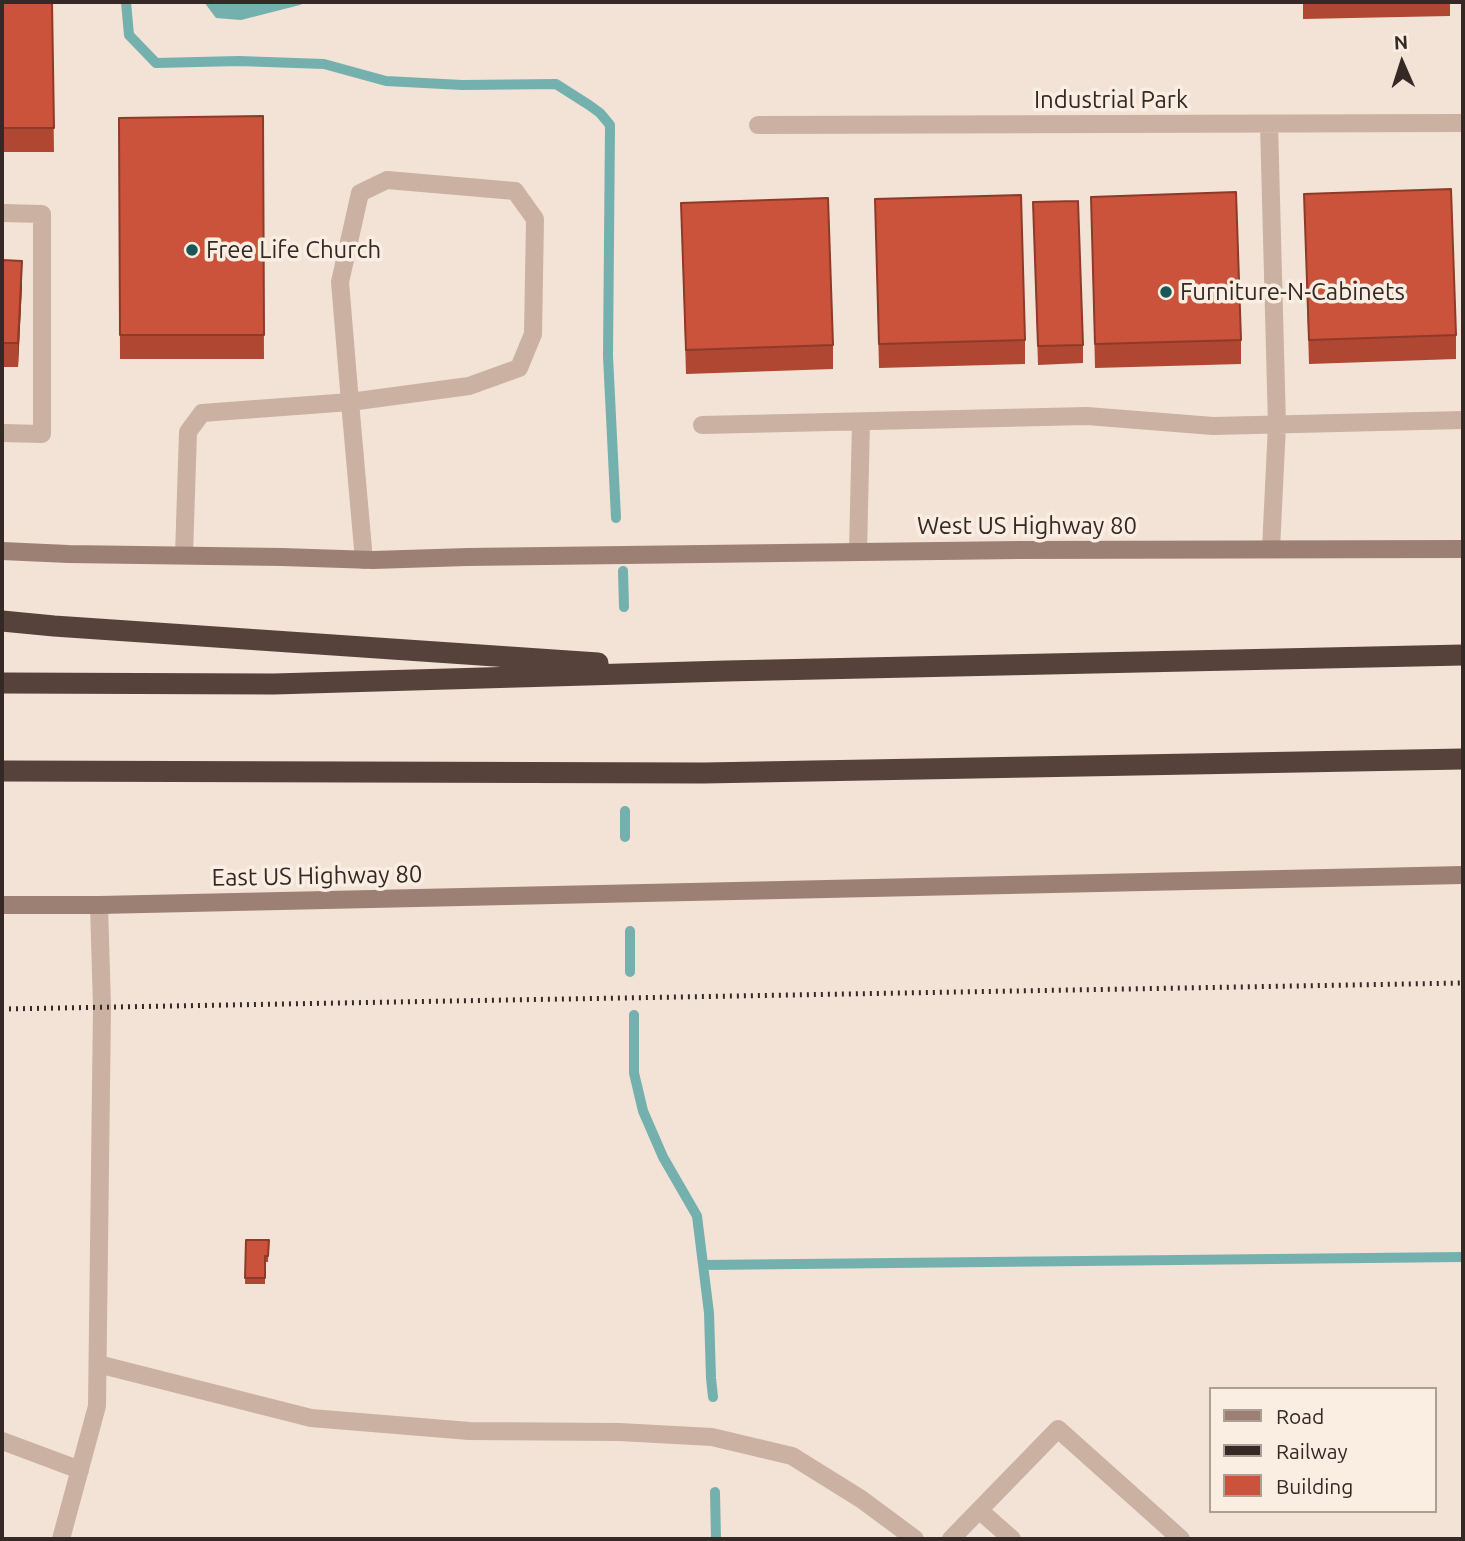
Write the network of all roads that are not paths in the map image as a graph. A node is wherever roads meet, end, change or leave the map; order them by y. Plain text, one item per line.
1 (1463, 123) edge
2 (1269, 124) junction
3 (758, 125) dead end
4 (2, 213) edge
5 (350, 402) junction
6 (1463, 420) edge
7 (861, 422) junction
8 (702, 425) dead end
9 (1277, 425) junction
10 (2, 433) edge
11 (1463, 549) edge
12 (1272, 550) junction
13 (2, 551) edge
14 (858, 552) junction
15 (184, 555) junction
16 (364, 559) junction
17 (2, 621) edge
18 (1463, 655) edge
19 (726, 671) junction
20 (2, 684) edge
21 (1463, 759) edge
22 (2, 771) edge
23 (1463, 875) edge
24 (2, 905) edge
25 (99, 905) junction
26 (98, 1364) junction
27 (2, 1441) edge
28 (80, 1470) junction
29 (979, 1510) junction
30 (61, 1539) edge
31 (915, 1539) edge
32 (951, 1539) edge
33 (1012, 1539) edge
34 (1181, 1539) edge

1 - 2 lane, Industrial Park
2 - 3 lane, Industrial Park
2 - 9 lane
4 - 10 lane
5 - 5 lane
5 - 15 lane
5 - 16 lane
6 - 9 lane
7 - 8 lane
7 - 9 lane
7 - 14 lane
9 - 12 lane
11 - 12 main road, West US Highway 80
12 - 14 main road, West US Highway 80
13 - 15 main road
14 - 16 main road, West US Highway 80
15 - 16 main road
17 - 19 highway
18 - 19 highway
19 - 20 highway
21 - 22 highway
23 - 25 main road, East US Highway 80
24 - 25 main road, East US Highway 80
25 - 26 lane
26 - 28 lane
26 - 31 lane
27 - 28 lane
28 - 30 lane
29 - 32 lane
29 - 33 lane
29 - 34 lane

